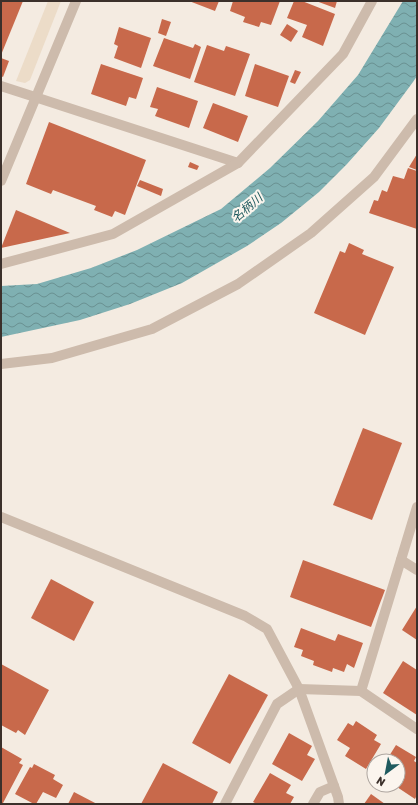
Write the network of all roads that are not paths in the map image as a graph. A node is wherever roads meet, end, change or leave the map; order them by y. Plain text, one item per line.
1 (76, 1) edge
2 (372, 1) edge
3 (1, 86) edge
4 (35, 97) junction
5 (417, 119) edge
6 (238, 163) junction
7 (1, 181) edge
8 (1, 264) edge
9 (1, 364) edge
10 (417, 507) edge
11 (1, 517) edge
12 (401, 560) junction
13 (417, 570) edge
14 (298, 689) junction
15 (360, 691) junction
16 (417, 729) edge
17 (334, 786) junction
18 (225, 804) edge
19 (313, 804) edge
20 (339, 804) edge

1 - 4 street
2 - 6 street
3 - 4 street
4 - 6 street
4 - 7 street
5 - 9 street
6 - 8 street
10 - 12 street
11 - 14 street
12 - 13 street
12 - 15 street
14 - 15 street
14 - 17 street
14 - 18 street
15 - 16 street
17 - 19 street
17 - 20 street

